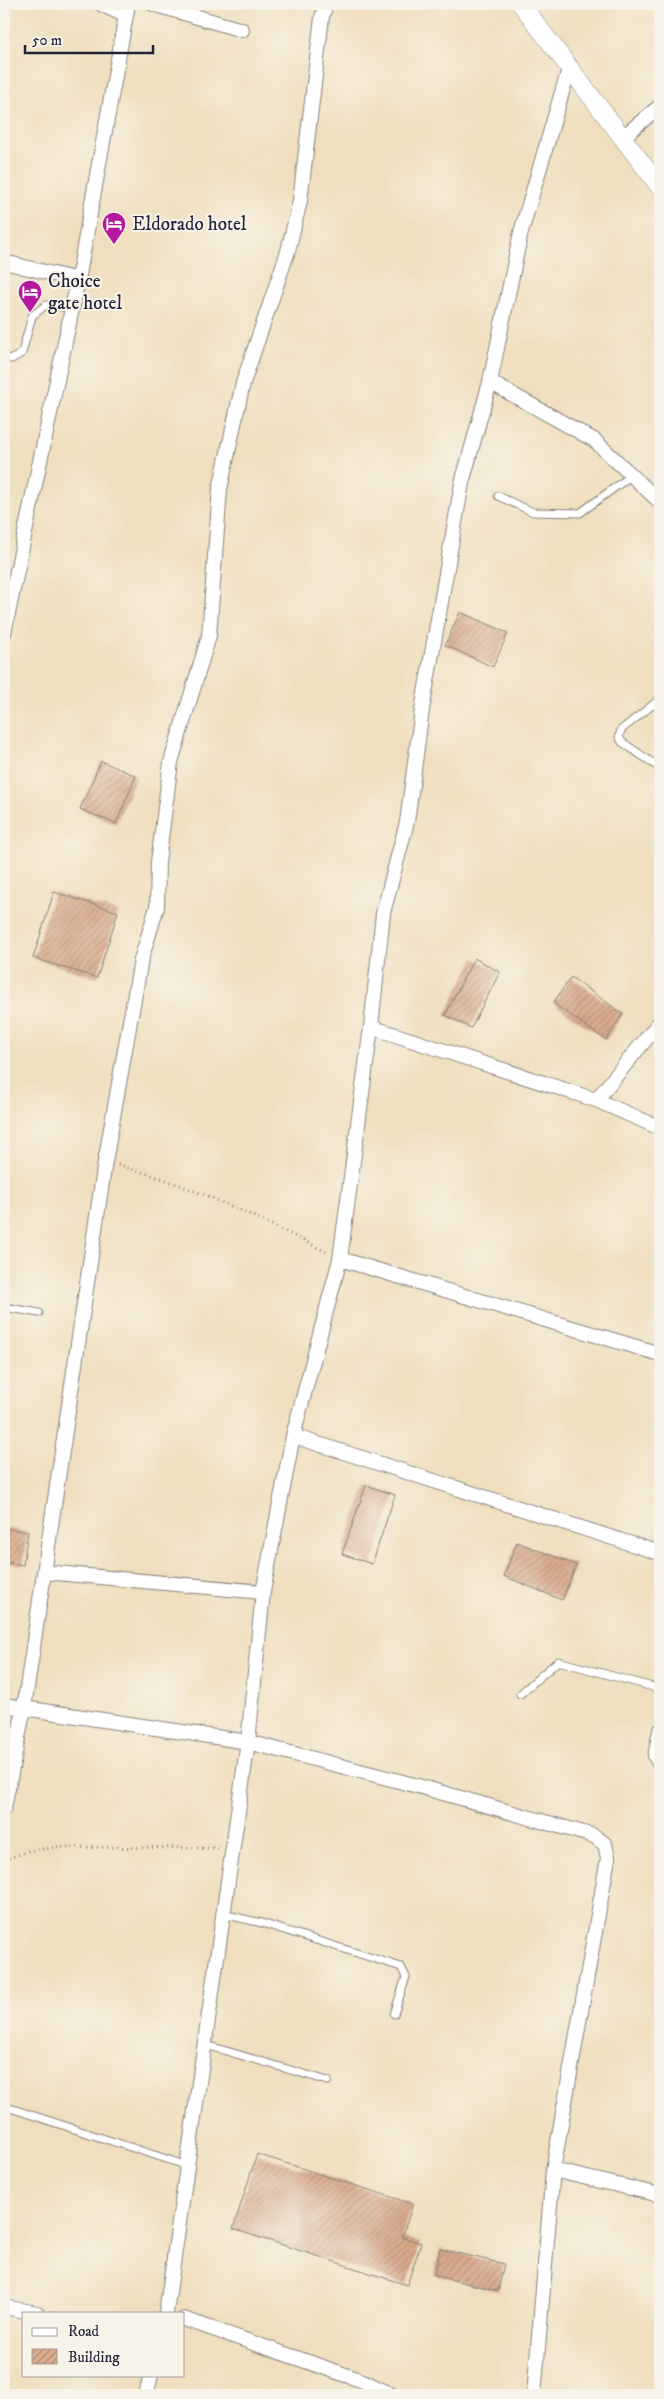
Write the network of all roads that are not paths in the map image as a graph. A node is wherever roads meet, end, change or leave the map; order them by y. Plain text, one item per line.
1 (101, 4) edge
2 (153, 4) edge
3 (326, 4) edge
4 (521, 4) edge
5 (127, 10) edge
6 (242, 30) dead end
7 (570, 65) junction
8 (660, 106) edge
9 (623, 137) junction
10 (660, 187) edge
11 (4, 262) edge
12 (78, 280) junction
13 (73, 308) junction
14 (4, 358) edge
15 (490, 382) junction
16 (632, 475) junction
17 (498, 496) dead end
18 (660, 502) edge
19 (4, 633) edge
20 (660, 698) edge
21 (660, 768) edge
22 (660, 1022) edge
23 (371, 1027) junction
24 (596, 1100) junction
25 (660, 1128) edge
26 (340, 1259) junction
27 (4, 1308) edge
28 (39, 1313) dead end
29 (660, 1354) edge
30 (293, 1436) junction
31 (660, 1553) edge
32 (45, 1572) junction
33 (263, 1592) junction
34 (660, 1689) edge
35 (520, 1694) dead end
36 (4, 1706) edge
37 (24, 1708) junction
38 (660, 1731) edge
39 (248, 1742) junction
40 (660, 1765) edge
41 (4, 1808) edge
42 (223, 1914) junction
43 (394, 2014) dead end
44 (206, 2045) junction
45 (328, 2081) dead end
46 (4, 2106) edge
47 (188, 2166) junction
48 (553, 2170) junction
49 (660, 2195) edge
50 (4, 2307) edge
51 (32, 2312) edge
52 (166, 2312) edge
53 (185, 2319) edge
54 (151, 2376) edge
55 (146, 2395) edge
56 (392, 2395) edge
57 (534, 2395) edge

1 - 5 street
2 - 6 street
3 - 32 street
4 - 7 street
5 - 12 street
7 - 9 street
7 - 15 street
8 - 9 street
9 - 10 street
11 - 12 street
12 - 13 street
13 - 14 lane
13 - 19 street
15 - 16 street
15 - 23 street
16 - 17 lane
16 - 18 street
20 - 21 lane
22 - 24 street
23 - 24 street
23 - 26 street
24 - 25 street
26 - 29 street
26 - 30 street
27 - 28 lane
30 - 31 street
30 - 33 street
32 - 33 street
32 - 37 street
33 - 39 street
34 - 35 lane
36 - 37 street
37 - 39 street
37 - 41 street
38 - 40 street
39 - 42 street
39 - 48 street
42 - 43 lane
42 - 44 street
44 - 45 lane
44 - 47 street
46 - 47 lane
47 - 52 street
48 - 49 street
48 - 57 street
50 - 51 street
53 - 56 street
54 - 55 street

